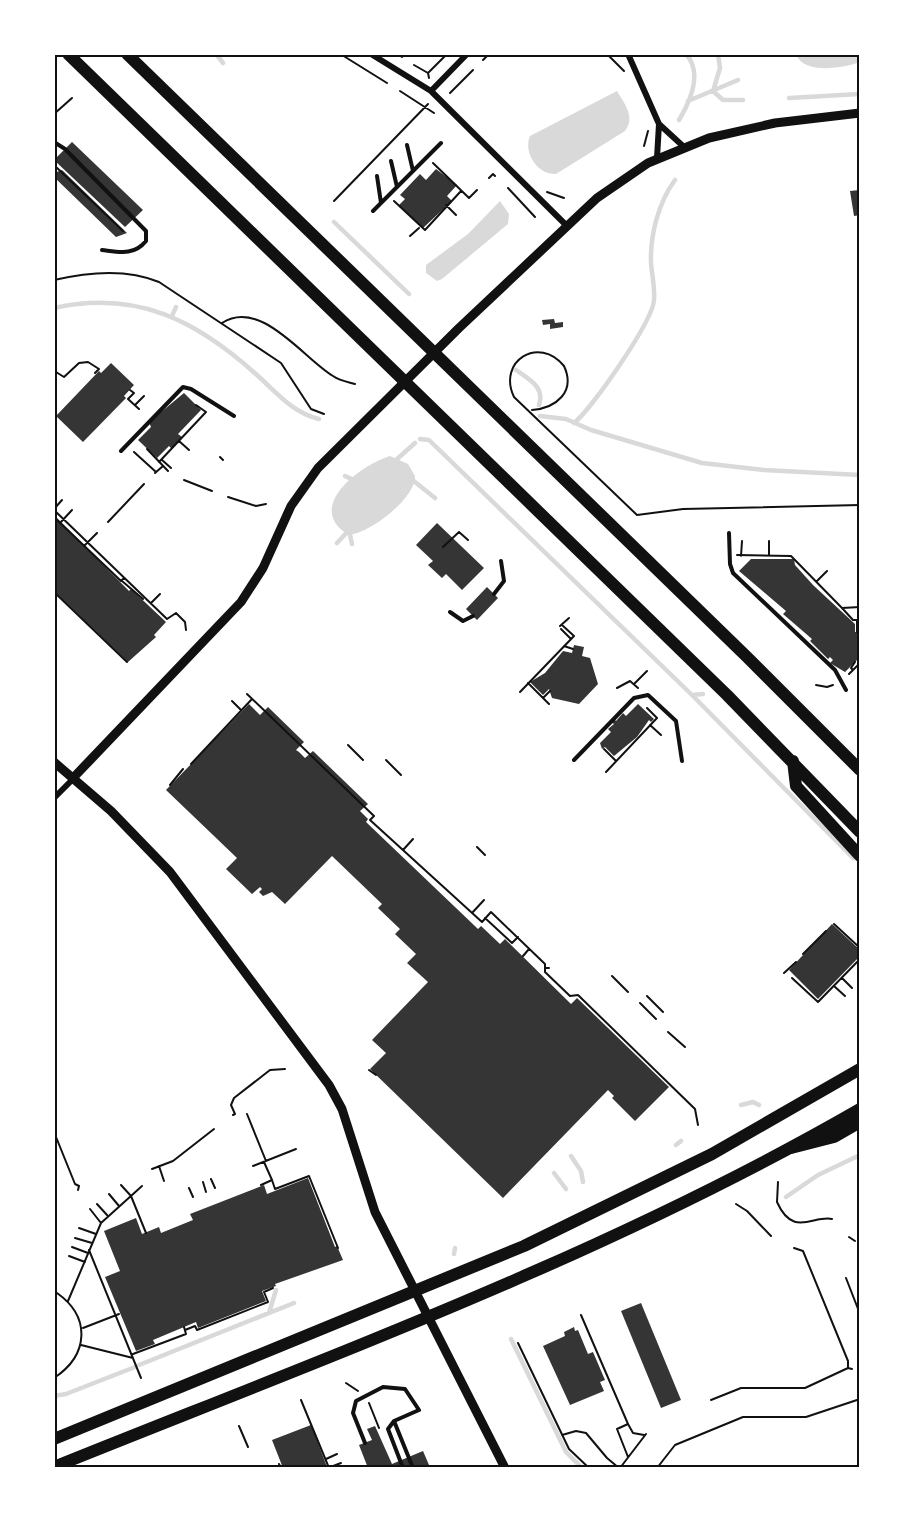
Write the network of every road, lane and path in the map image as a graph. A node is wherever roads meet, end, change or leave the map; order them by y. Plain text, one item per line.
1 (68, 54) edge
2 (127, 54) edge
3 (371, 54) edge
4 (397, 54) edge
5 (447, 54) edge
6 (467, 54) edge
7 (489, 54) edge
8 (607, 54) edge
9 (628, 54) edge
10 (342, 55) edge
11 (402, 57) dead end
12 (483, 60) dead end
13 (414, 65) dead end
14 (473, 70) dead end
15 (626, 72) dead end
16 (428, 73) junction
17 (430, 81) dead end
18 (387, 82) dead end
19 (400, 91) dead end
20 (431, 91) junction
21 (450, 93) dead end
22 (72, 98) dead end
23 (430, 101) dead end
24 (425, 107) junction
25 (860, 113) edge
26 (54, 114) edge
27 (434, 114) dead end
28 (659, 124) junction
29 (649, 126) dead end
30 (54, 142) edge
31 (441, 143) dead end
32 (407, 145) dead end
33 (644, 146) dead end
34 (684, 147) junction
35 (657, 158) junction
36 (391, 161) dead end
37 (432, 163) dead end
38 (54, 165) edge
39 (413, 171) junction
40 (377, 176) dead end
41 (495, 176) dead end
42 (489, 178) dead end
43 (397, 187) junction
44 (508, 188) dead end
45 (477, 190) dead end
46 (461, 191) junction
47 (334, 201) dead end
48 (394, 201) dead end
49 (381, 203) junction
50 (446, 205) junction
51 (373, 211) dead end
52 (456, 215) dead end
53 (535, 217) dead end
54 (566, 225) junction
55 (419, 227) junction
56 (123, 231) dead end
57 (410, 236) dead end
58 (102, 250) dead end
59 (54, 280) edge
60 (222, 322) junction
61 (434, 353) junction
62 (57, 372) dead end
63 (95, 373) dead end
64 (405, 382) junction
65 (355, 384) dead end
66 (130, 390) dead end
67 (144, 396) dead end
68 (135, 405) junction
69 (196, 405) dead end
70 (139, 409) dead end
71 (532, 410) dead end
72 (324, 414) dead end
73 (234, 416) dead end
74 (179, 440) junction
75 (131, 448) dead end
76 (147, 449) dead end
77 (189, 450) dead end
78 (121, 451) dead end
79 (220, 457) dead end
80 (160, 460) junction
81 (223, 460) dead end
82 (163, 466) junction
83 (184, 480) dead end
84 (144, 484) dead end
85 (212, 491) dead end
86 (228, 497) dead end
87 (62, 500) dead end
88 (266, 504) dead end
89 (860, 505) edge
90 (54, 509) edge
91 (72, 510) dead end
92 (54, 517) edge
93 (64, 519) junction
94 (108, 522) dead end
95 (60, 523) junction
96 (76, 531) junction
97 (97, 533) dead end
98 (729, 533) dead end
99 (72, 534) junction
100 (79, 534) junction
101 (75, 538) junction
102 (468, 540) dead end
103 (769, 540) dead end
104 (742, 541) dead end
105 (88, 542) junction
106 (84, 546) junction
107 (443, 548) dead end
108 (102, 555) junction
109 (770, 555) junction
110 (98, 560) junction
111 (501, 561) dead end
112 (111, 565) junction
113 (108, 568) junction
114 (827, 571) dead end
115 (120, 573) junction
116 (116, 576) junction
117 (124, 578) junction
118 (121, 580) junction
119 (817, 581) junction
120 (132, 586) junction
121 (54, 592) edge
122 (160, 594) dead end
123 (494, 594) dead end
124 (151, 603) junction
125 (860, 607) edge
126 (842, 608) junction
127 (450, 612) dead end
128 (473, 616) dead end
129 (569, 618) dead end
130 (859, 619) edge
131 (186, 630) dead end
132 (857, 632) dead end
133 (564, 646) junction
134 (573, 649) dead end
135 (127, 662) dead end
136 (855, 662) dead end
137 (860, 663) edge
138 (647, 670) dead end
139 (853, 670) junction
140 (845, 678) dead end
141 (528, 683) junction
142 (635, 683) junction
143 (836, 684) dead end
144 (816, 685) dead end
145 (616, 688) dead end
146 (639, 690) dead end
147 (846, 690) dead end
148 (550, 691) dead end
149 (520, 692) dead end
150 (247, 694) dead end
151 (543, 698) junction
152 (252, 699) junction
153 (232, 701) dead end
154 (643, 703) dead end
155 (549, 704) dead end
156 (241, 710) junction
157 (650, 725) junction
158 (283, 728) junction
159 (291, 728) dead end
160 (278, 732) dead end
161 (287, 732) junction
162 (661, 735) dead end
163 (348, 745) dead end
164 (604, 749) dead end
165 (323, 759) dead end
166 (363, 760) dead end
167 (386, 760) dead end
168 (574, 760) dead end
169 (616, 761) junction
170 (682, 761) dead end
171 (793, 761) junction
172 (54, 762) edge
173 (191, 764) dead end
174 (320, 764) junction
175 (183, 769) dead end
176 (860, 770) edge
177 (327, 771) junction
178 (606, 772) dead end
179 (323, 775) dead end
180 (401, 775) dead end
181 (75, 777) junction
182 (170, 785) dead end
183 (350, 786) dead end
184 (346, 789) junction
185 (353, 795) junction
186 (54, 798) edge
187 (349, 800) dead end
188 (860, 832) edge
189 (412, 839) dead end
190 (477, 847) dead end
191 (403, 850) junction
192 (485, 855) dead end
193 (860, 856) edge
194 (483, 900) dead end
195 (472, 913) junction
196 (485, 918) junction
197 (834, 924) dead end
198 (826, 931) dead end
199 (518, 937) junction
200 (860, 948) edge
201 (530, 949) junction
202 (803, 954) dead end
203 (523, 956) dead end
204 (860, 959) edge
205 (796, 962) dead end
206 (784, 973) dead end
207 (612, 976) dead end
208 (792, 978) dead end
209 (842, 978) junction
210 (834, 986) junction
211 (852, 988) dead end
212 (628, 992) dead end
213 (647, 996) dead end
214 (844, 996) dead end
215 (640, 1004) dead end
216 (663, 1012) dead end
217 (656, 1019) dead end
218 (669, 1032) dead end
219 (685, 1047) dead end
220 (285, 1069) dead end
221 (860, 1069) edge
222 (369, 1070) dead end
223 (376, 1075) dead end
224 (860, 1109) edge
225 (247, 1114) dead end
226 (233, 1115) dead end
227 (860, 1122) edge
228 (698, 1125) dead end
229 (214, 1129) dead end
230 (54, 1132) edge
231 (791, 1148) junction
232 (296, 1149) dead end
233 (265, 1162) junction
234 (159, 1166) junction
235 (254, 1166) dead end
236 (152, 1169) dead end
237 (211, 1179) dead end
238 (272, 1180) junction
239 (165, 1181) dead end
240 (202, 1182) dead end
241 (778, 1182) dead end
242 (121, 1185) dead end
243 (261, 1185) dead end
244 (142, 1186) dead end
245 (189, 1188) dead end
246 (215, 1188) dead end
247 (78, 1190) dead end
248 (206, 1192) dead end
249 (109, 1194) dead end
250 (130, 1196) junction
251 (193, 1197) dead end
252 (97, 1204) dead end
253 (736, 1204) dead end
254 (119, 1206) junction
255 (90, 1209) dead end
256 (107, 1215) junction
257 (832, 1219) dead end
258 (101, 1222) junction
259 (79, 1228) dead end
260 (146, 1233) dead end
261 (96, 1234) junction
262 (771, 1236) dead end
263 (75, 1238) dead end
264 (92, 1243) junction
265 (72, 1246) dead end
266 (860, 1246) edge
267 (338, 1248) dead end
268 (795, 1248) dead end
269 (89, 1252) junction
270 (859, 1253) edge
271 (69, 1256) dead end
272 (85, 1262) junction
273 (846, 1278) dead end
274 (273, 1288) dead end
275 (415, 1292) junction
276 (57, 1293) dead end
277 (68, 1301) junction
278 (860, 1314) edge
279 (118, 1315) junction
280 (581, 1315) dead end
281 (429, 1316) junction
282 (81, 1329) junction
283 (518, 1343) dead end
284 (80, 1345) junction
285 (133, 1356) junction
286 (54, 1378) edge
287 (141, 1378) dead end
288 (345, 1383) dead end
289 (358, 1391) dead end
290 (860, 1399) edge
291 (302, 1400) dead end
292 (368, 1400) dead end
293 (711, 1400) dead end
294 (394, 1421) junction
295 (628, 1424) junction
296 (239, 1426) dead end
297 (381, 1435) dead end
298 (562, 1435) junction
299 (54, 1439) edge
300 (365, 1443) dead end
301 (248, 1447) dead end
302 (337, 1454) dead end
303 (628, 1456) dead end
304 (326, 1459) junction
305 (341, 1463) dead end
306 (279, 1464) dead end
307 (54, 1467) edge
308 (281, 1468) edge
309 (329, 1468) edge
310 (403, 1468) edge
311 (413, 1468) edge
312 (505, 1468) edge
313 (589, 1468) edge
314 (620, 1468) edge
315 (657, 1468) edge

1 - 64 main road
2 - 61 main road
3 - 20 street
4 - 11 path
5 - 16 path
6 - 20 street
7 - 12 path
8 - 15 path
9 - 28 street
10 - 18 path
13 - 16 path
14 - 21 path
16 - 17 path
19 - 24 path
20 - 54 street
22 - 26 path
23 - 24 path
24 - 27 path
24 - 47 path
25 - 34 street
28 - 34 street
28 - 35 street
29 - 33 path
30 - 58 lane
31 - 39 lane
32 - 39 lane
34 - 35 street
35 - 54 street
36 - 43 lane
37 - 46 path
38 - 56 path
39 - 43 lane
40 - 49 lane
41 - 42 path
43 - 49 lane
44 - 53 path
45 - 46 path
46 - 50 path
48 - 55 path
49 - 51 lane
50 - 52 path
50 - 55 path
54 - 61 street
55 - 57 path
59 - 60 path
60 - 65 path
60 - 72 path
61 - 64 street
61 - 176 main road
62 - 63 path
64 - 171 main road
64 - 181 street
66 - 68 path
67 - 68 path
68 - 70 path
69 - 74 path
71 - 89 path
73 - 78 lane
74 - 77 path
74 - 80 path
75 - 82 path
76 - 80 path
79 - 81 path
80 - 82 path
80 - 82 path
83 - 85 path
84 - 94 path
86 - 88 path
87 - 90 path
90 - 93 path
91 - 93 path
92 - 95 path
93 - 95 path
93 - 96 path
95 - 99 path
96 - 99 path
96 - 100 path
97 - 105 path
98 - 147 lane
99 - 101 path
100 - 101 path
100 - 105 path
101 - 106 path
102 - 107 path
103 - 109 path
104 - 109 path
105 - 106 path
105 - 108 path
106 - 110 path
108 - 110 path
108 - 112 path
109 - 119 path
110 - 113 path
111 - 123 lane
112 - 113 path
112 - 115 path
113 - 116 path
114 - 119 path
115 - 116 path
115 - 117 path
116 - 118 path
117 - 118 path
117 - 120 path
118 - 120 path
119 - 126 path
120 - 124 path
121 - 135 path
122 - 124 path
124 - 131 path
125 - 126 path
125 - 130 path
126 - 130 path
127 - 128 lane
129 - 133 path
130 - 132 path
133 - 134 path
133 - 141 path
136 - 139 path
137 - 139 path
138 - 142 path
139 - 140 path
141 - 149 path
141 - 151 path
142 - 145 path
142 - 146 path
143 - 144 path
148 - 151 path
150 - 152 path
151 - 155 path
152 - 156 path
152 - 158 path
153 - 156 path
154 - 157 path
156 - 173 path
157 - 162 path
157 - 169 path
158 - 160 path
158 - 161 path
159 - 161 path
161 - 174 path
163 - 166 path
164 - 169 path
165 - 174 path
167 - 180 path
168 - 170 lane
169 - 178 path
171 - 188 main road
171 - 193 main road
172 - 181 street
174 - 177 path
175 - 182 path
177 - 179 path
177 - 184 path
181 - 186 street
181 - 275 street
183 - 184 path
184 - 185 path
185 - 187 path
185 - 191 path
189 - 191 path
190 - 192 path
191 - 195 path
194 - 195 path
195 - 196 path
196 - 199 path
196 - 199 path
197 - 200 path
198 - 202 path
199 - 201 path
201 - 203 path
201 - 228 path
204 - 209 path
205 - 206 path
207 - 212 path
208 - 210 path
209 - 210 path
209 - 211 path
210 - 214 path
213 - 216 path
215 - 217 path
218 - 219 path
220 - 226 path
221 - 275 main road
222 - 223 path
224 - 231 main road
225 - 233 path
227 - 231 main road
229 - 234 path
230 - 247 path
231 - 281 main road
232 - 233 path
233 - 235 path
233 - 238 path
234 - 236 path
234 - 239 path
237 - 246 path
238 - 243 path
238 - 267 path
240 - 248 path
241 - 257 path
242 - 250 path
244 - 250 path
245 - 251 path
249 - 254 path
250 - 254 path
250 - 260 path
252 - 256 path
253 - 262 path
254 - 256 path
255 - 258 path
256 - 258 path
258 - 261 path
259 - 261 path
261 - 264 path
263 - 264 path
264 - 269 path
265 - 269 path
266 - 270 lane
268 - 293 path
269 - 272 path
269 - 279 path
271 - 272 path
272 - 277 path
273 - 278 path
274 - 285 path
275 - 281 street
275 - 299 main road
276 - 277 path
277 - 282 path
279 - 282 path
279 - 285 path
280 - 295 path
281 - 307 main road
281 - 312 street
282 - 284 path
283 - 298 path
284 - 285 path
284 - 286 path
285 - 287 path
288 - 289 path
290 - 315 path
291 - 304 path
292 - 297 path
294 - 300 lane
294 - 310 lane
294 - 311 lane
295 - 303 path
295 - 314 path
296 - 301 path
298 - 313 path
298 - 314 path
302 - 304 path
304 - 309 path
305 - 309 path
306 - 308 path

